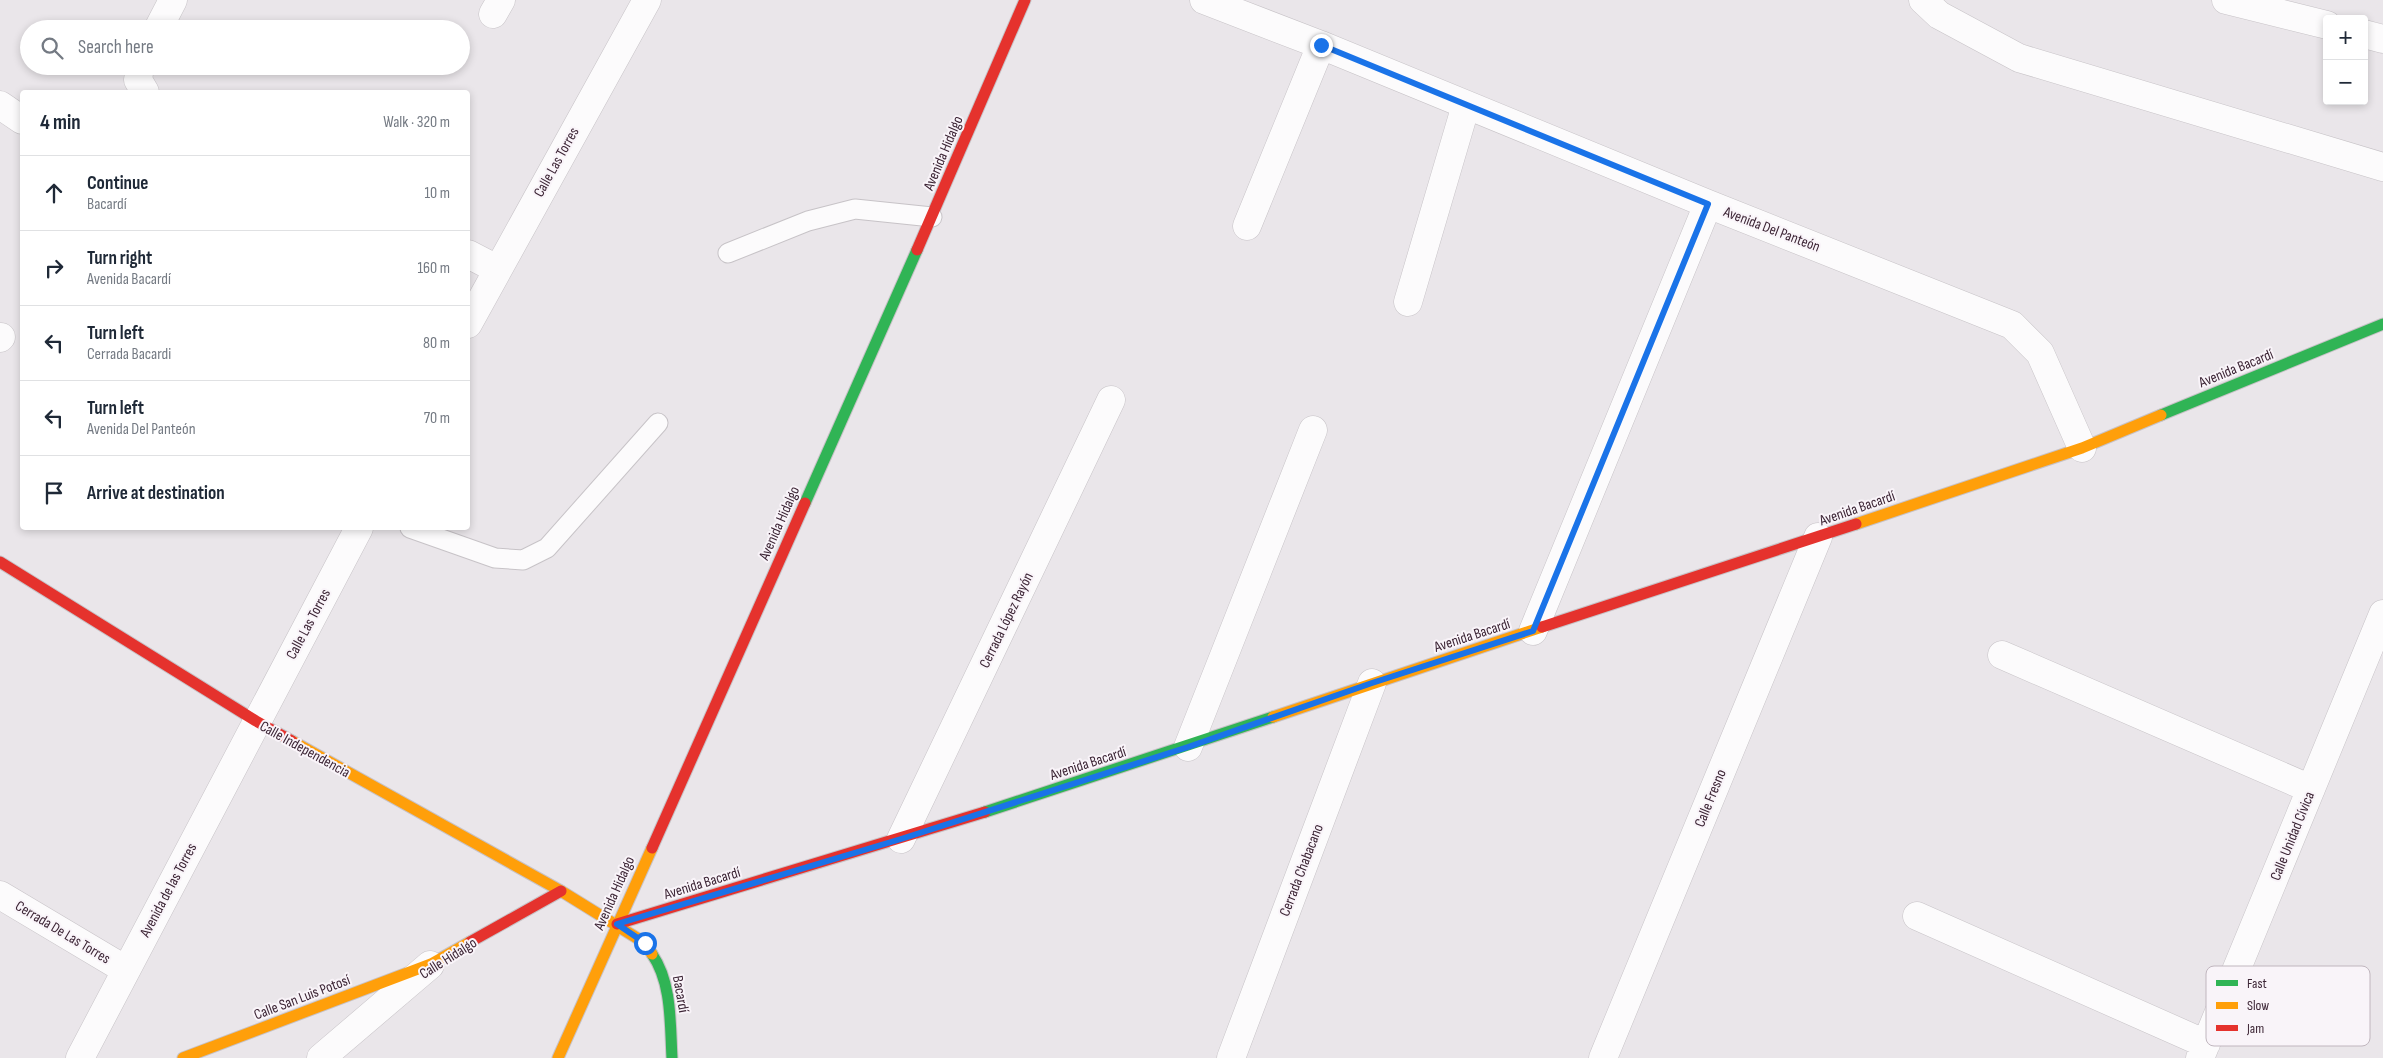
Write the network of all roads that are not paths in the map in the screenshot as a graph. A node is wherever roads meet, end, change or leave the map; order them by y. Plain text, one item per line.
1 (173, 0) edge
2 (647, 0) edge
3 (1025, 0) edge
4 (1204, 0) edge
5 (1923, 0) edge
6 (2226, 0) edge
7 (163, 20) edge
8 (2323, 24) edge
9 (2368, 35) edge
10 (2383, 39) edge
11 (1321, 45) junction
12 (1466, 105) junction
13 (0, 106) edge
14 (20, 119) edge
15 (2383, 167) edge
16 (1708, 204) junction
17 (932, 217) junction
18 (1247, 226) dead end
19 (728, 253) dead end
20 (470, 255) edge
21 (497, 269) junction
22 (1408, 302) dead end
23 (470, 320) edge
24 (2383, 324) edge
25 (1111, 400) dead end
26 (658, 422) dead end
27 (1313, 430) dead end
28 (2082, 448) junction
29 (359, 530) edge
30 (416, 530) edge
31 (1818, 538) junction
32 (1, 566) edge
33 (2383, 614) edge
34 (1533, 631) junction
35 (2002, 656) dead end
36 (1372, 683) junction
37 (256, 721) junction
38 (1188, 747) junction
39 (2311, 789) junction
40 (901, 839) junction
41 (561, 891) junction
42 (0, 895) edge
43 (1917, 916) dead end
44 (617, 924) junction
45 (431, 964) junction
46 (2238, 966) edge
47 (126, 970) junction
48 (2203, 1051) edge
49 (80, 1058) edge
50 (182, 1058) edge
51 (321, 1058) edge
52 (558, 1058) edge
53 (672, 1058) edge
54 (1231, 1058) edge
55 (1603, 1058) edge

1 - 7 street
2 - 21 street, Calle Las Torres
3 - 17 street, Avenida Hidalgo
4 - 11 street, Avenida Del Panteón
5 - 15 street
6 - 8 street
9 - 10 street
11 - 12 street, Avenida Del Panteón
11 - 18 street
12 - 16 street, Avenida Del Panteón
12 - 22 street
13 - 14 street
16 - 28 street, Avenida Del Panteón
16 - 34 street
17 - 19 lane
17 - 44 street, Avenida Hidalgo
20 - 21 street
21 - 23 street, Calle Las Torres
24 - 28 street, Avenida Bacardí
25 - 40 street, Cerrada López Rayón
26 - 30 lane
27 - 38 street
28 - 31 street, Avenida Bacardí
29 - 37 street, Calle Las Torres
31 - 34 street, Avenida Bacardí
31 - 55 street, Calle Fresno
32 - 37 street, Calle Independencia
33 - 39 street, Calle Unidad Cívica
34 - 36 street, Avenida Bacardí
35 - 39 street
36 - 38 street, Avenida Bacardí
36 - 54 street, Cerrada Chabacano
37 - 41 street, Calle Independencia
37 - 47 street, Avenida de las Torres
38 - 40 street, Avenida Bacardí
39 - 46 street, Calle Unidad Cívica
40 - 44 street, Avenida Bacardí
41 - 44 street, Calle Independencia
41 - 45 street, Calle Hidalgo
42 - 47 street, Cerrada De Las Torres
43 - 48 street
44 - 52 street, Avenida Hidalgo
44 - 53 street, Bacardí
45 - 50 street, Calle San Luis Potosí
45 - 51 street, Calle Hidalgo
47 - 49 street, Avenida de las Torres

